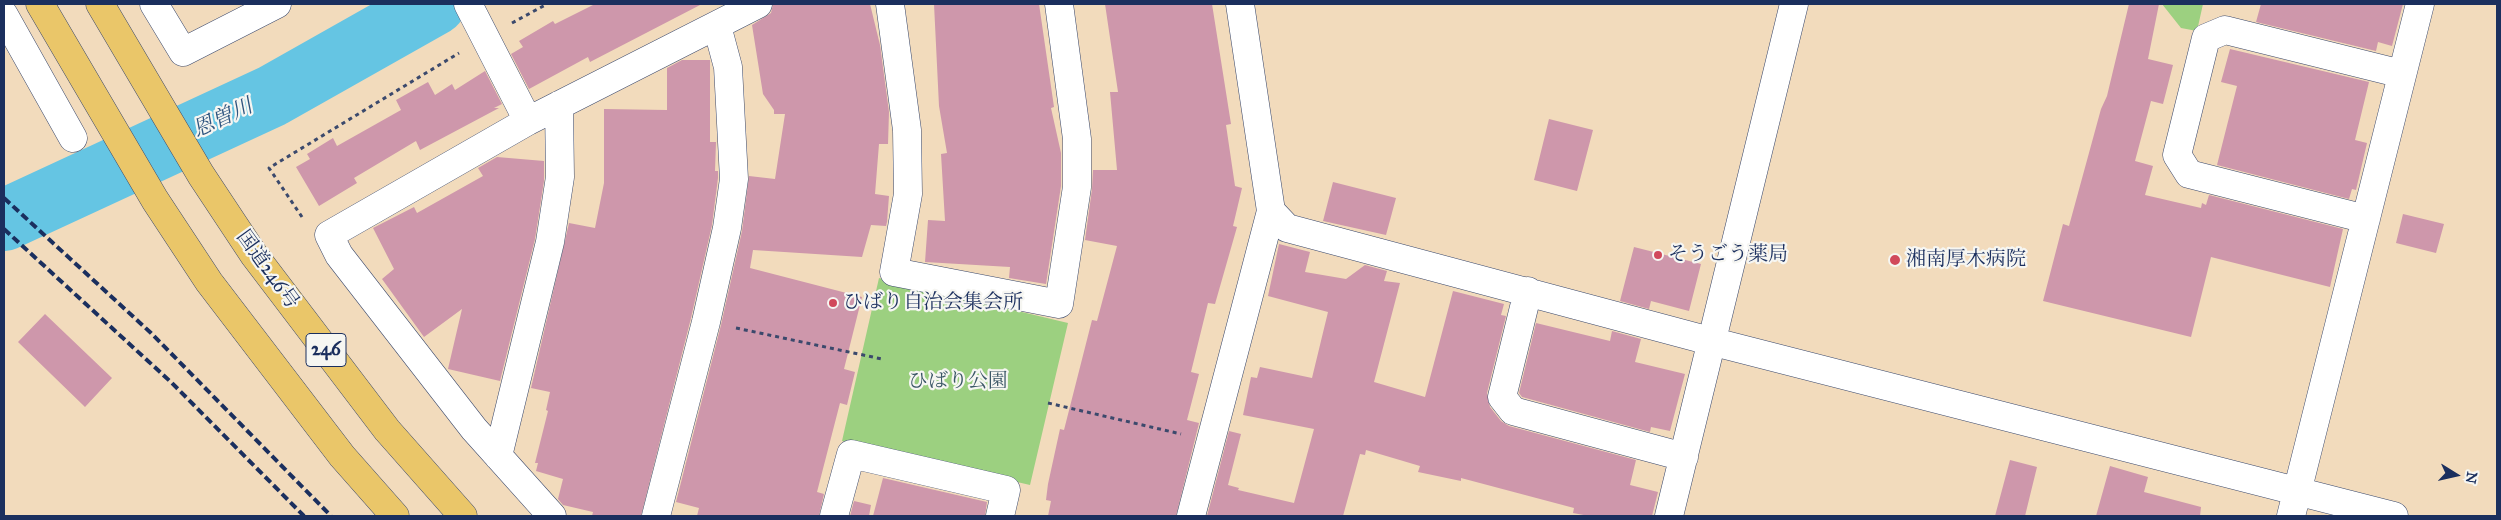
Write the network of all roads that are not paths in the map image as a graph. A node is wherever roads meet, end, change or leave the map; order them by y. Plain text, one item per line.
1 (40, 4) edge
2 (100, 4) edge
3 (154, 4) edge
4 (277, 4) edge
5 (758, 4) edge
6 (890, 4) edge
7 (1059, 4) edge
8 (1240, 4) edge
9 (1794, 4) edge
10 (2420, 4) edge
11 (4, 15) edge
12 (477, 23) edge
13 (717, 26) junction
14 (2402, 74) junction
15 (559, 105) junction
16 (528, 121) junction
17 (73, 138) dead end
18 (1271, 211) junction
19 (2366, 219) junction
20 (1528, 291) junction
21 (1710, 341) junction
22 (498, 456) junction
23 (1684, 457) junction
24 (2294, 504) edge
25 (395, 516) edge
26 (463, 516) edge
27 (552, 516) edge
28 (656, 516) edge
29 (834, 516) edge
30 (1000, 516) edge
31 (1191, 516) edge
32 (1668, 516) edge
33 (2394, 516) edge

1 - 25 highway, 246
2 - 26 highway, 国道246号 / 246
3 - 4 street
5 - 13 street
6 - 7 street
8 - 18 street
9 - 21 street
10 - 14 street
11 - 17 street
12 - 16 street
13 - 15 street
13 - 28 street
14 - 19 street
14 - 19 street
15 - 16 street
15 - 22 street
16 - 22 street
18 - 20 street
18 - 31 street
19 - 24 street
20 - 21 street
20 - 23 street
21 - 23 street
21 - 24 street
22 - 27 street
23 - 32 street
24 - 33 street
29 - 30 street

